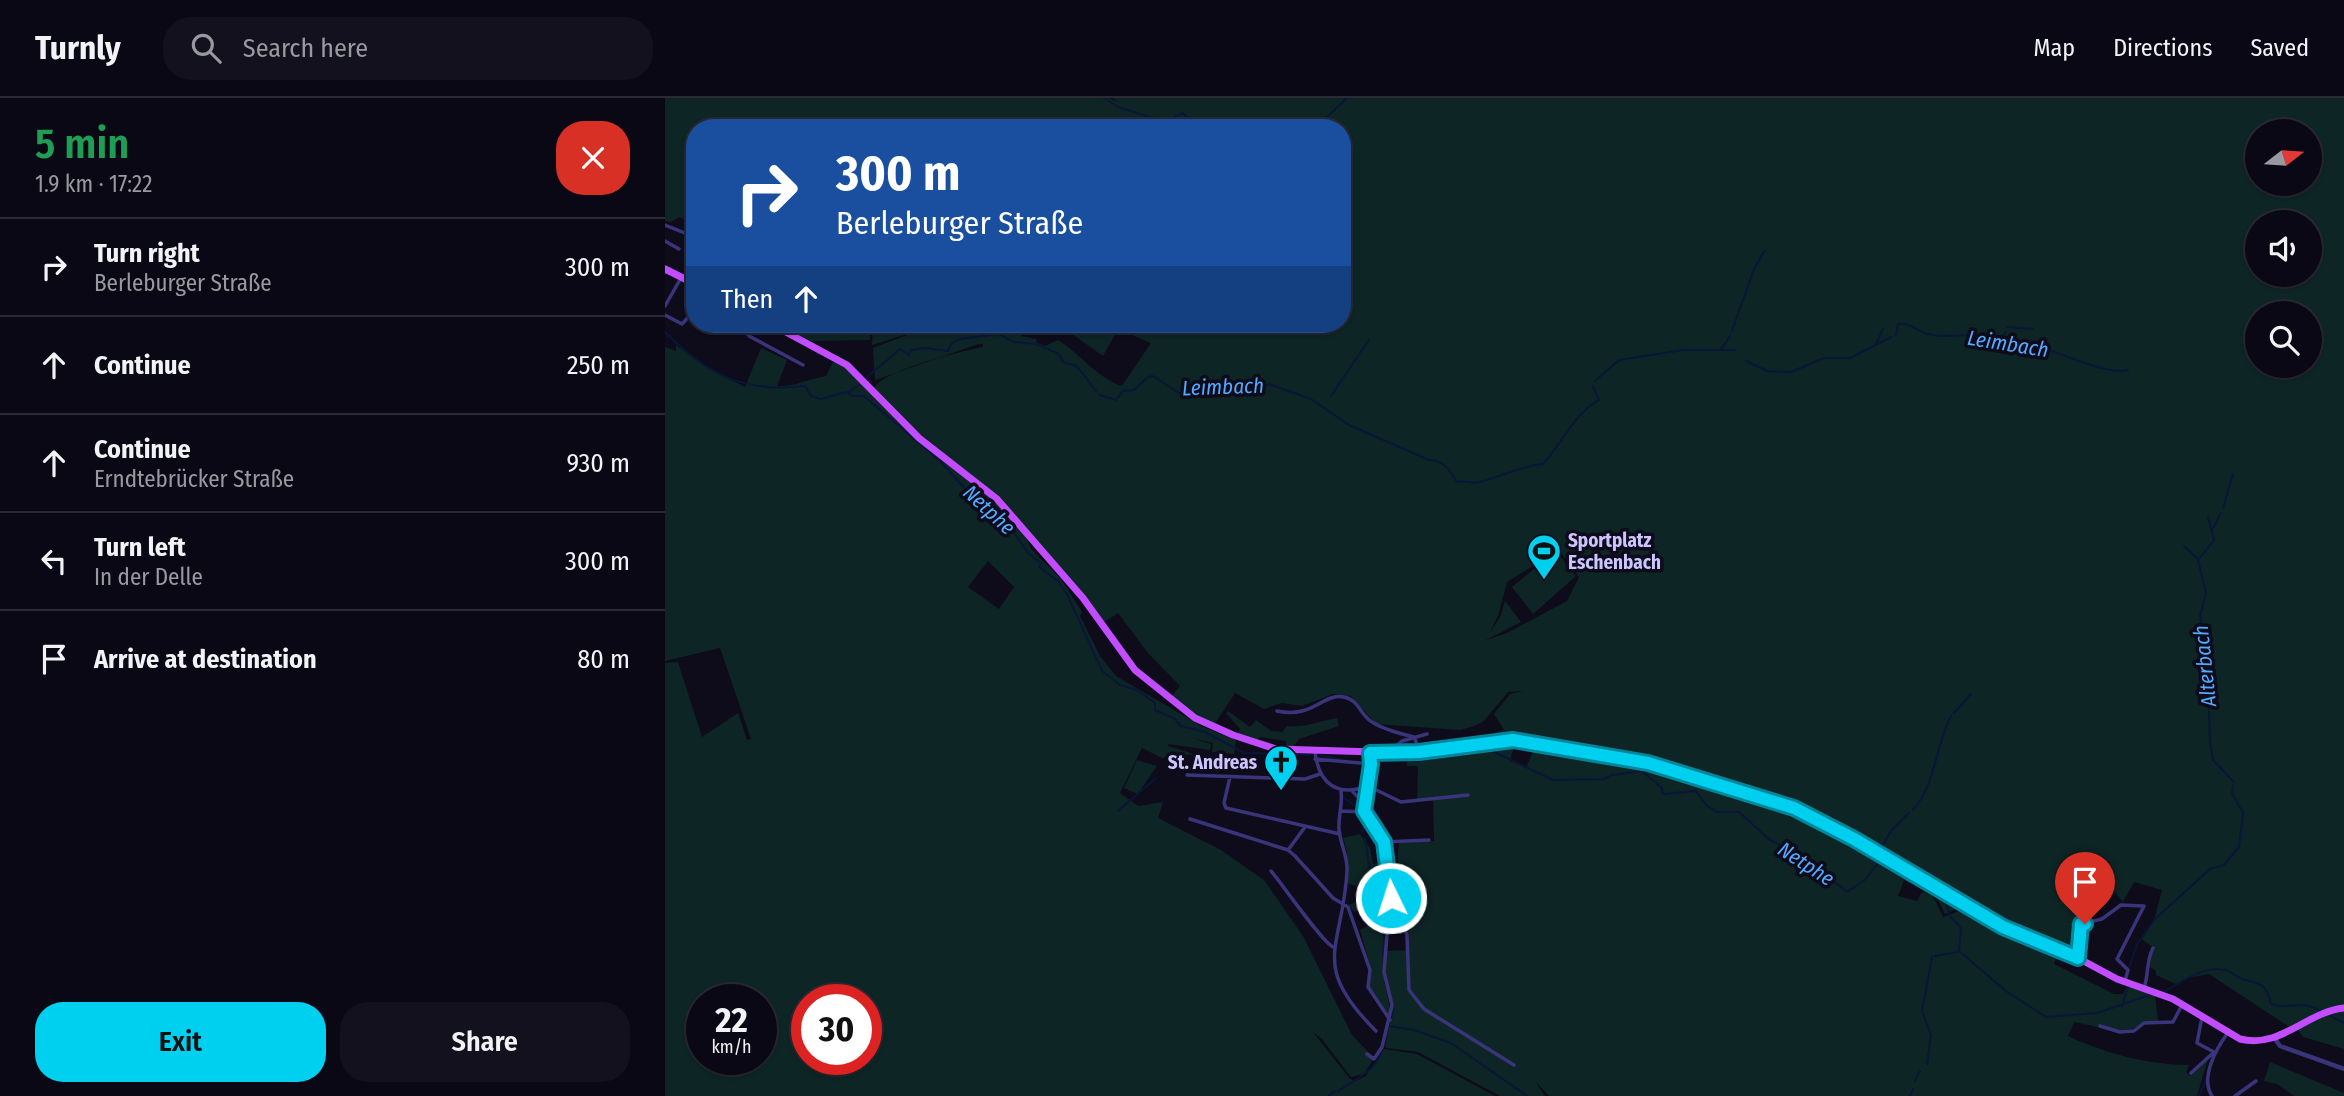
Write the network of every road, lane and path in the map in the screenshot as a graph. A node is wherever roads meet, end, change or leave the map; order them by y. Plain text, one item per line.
1 (665, 225) edge
2 (686, 233) edge
3 (665, 241) edge
4 (679, 249) dead end
5 (665, 269) edge
6 (681, 278) junction
7 (686, 280) edge
8 (665, 306) edge
9 (665, 314) edge
10 (686, 320) edge
11 (747, 333) edge
12 (788, 333) edge
13 (803, 365) dead end
14 (1276, 712) dead end
15 (1427, 734) dead end
16 (1413, 737) junction
17 (1419, 752) junction
18 (1388, 753) junction
19 (1315, 755) junction
20 (1371, 759) junction
21 (1320, 774) junction
22 (1187, 775) dead end
23 (1230, 777) junction
24 (1368, 786) junction
25 (1341, 791) junction
26 (1353, 792) junction
27 (1468, 795) dead end
28 (1365, 804) junction
29 (1341, 811) junction
30 (1364, 811) junction
31 (1190, 819) dead end
32 (1305, 827) junction
33 (1340, 834) junction
34 (1429, 840) dead end
35 (1384, 842) junction
36 (1288, 850) junction
37 (1271, 871) dead end
38 (1390, 892) junction
39 (1342, 903) junction
40 (1333, 947) junction
41 (2153, 948) dead end
42 (2078, 958) junction
43 (2125, 981) junction
44 (2144, 988) junction
45 (2183, 1004) junction
46 (2344, 1008) edge
47 (2202, 1017) junction
48 (1390, 1020) junction
49 (2100, 1026) dead end
50 (1376, 1031) dead end
51 (2227, 1034) junction
52 (2275, 1039) junction
53 (2214, 1052) junction
54 (1367, 1054) dead end
55 (1514, 1065) dead end
56 (2344, 1069) edge
57 (2191, 1073) dead end
58 (2256, 1081) dead end
59 (2236, 1095) edge
60 (2212, 1096) edge

1 - 2 street
3 - 4 street
5 - 6 main road
6 - 7 main road
6 - 8 street
9 - 10 street
11 - 13 street
12 - 19 main road
14 - 16 street
15 - 16 street
16 - 17 street
16 - 18 street
17 - 18 main road
17 - 42 main road
18 - 20 main road
19 - 20 main road
19 - 20 street
19 - 21 street
20 - 24 street
21 - 23 street
21 - 25 street
22 - 23 street
23 - 32 street
24 - 26 street
24 - 27 street
24 - 28 street
25 - 26 street
25 - 29 street
26 - 28 street
28 - 30 street
29 - 30 street
29 - 33 street
30 - 35 street
31 - 36 street
32 - 33 street
32 - 36 street
33 - 39 street
34 - 35 street
35 - 38 street
36 - 39 street
37 - 40 street
38 - 48 street
38 - 55 street
39 - 40 street
39 - 48 street
40 - 50 street
41 - 44 street
42 - 43 main road
42 - 43 street
43 - 44 main road
44 - 45 main road
45 - 47 main road
45 - 49 street
46 - 52 main road
47 - 51 main road
47 - 53 street
48 - 54 street
51 - 52 main road
51 - 53 street
52 - 56 street
53 - 57 street
53 - 60 street
58 - 59 street

